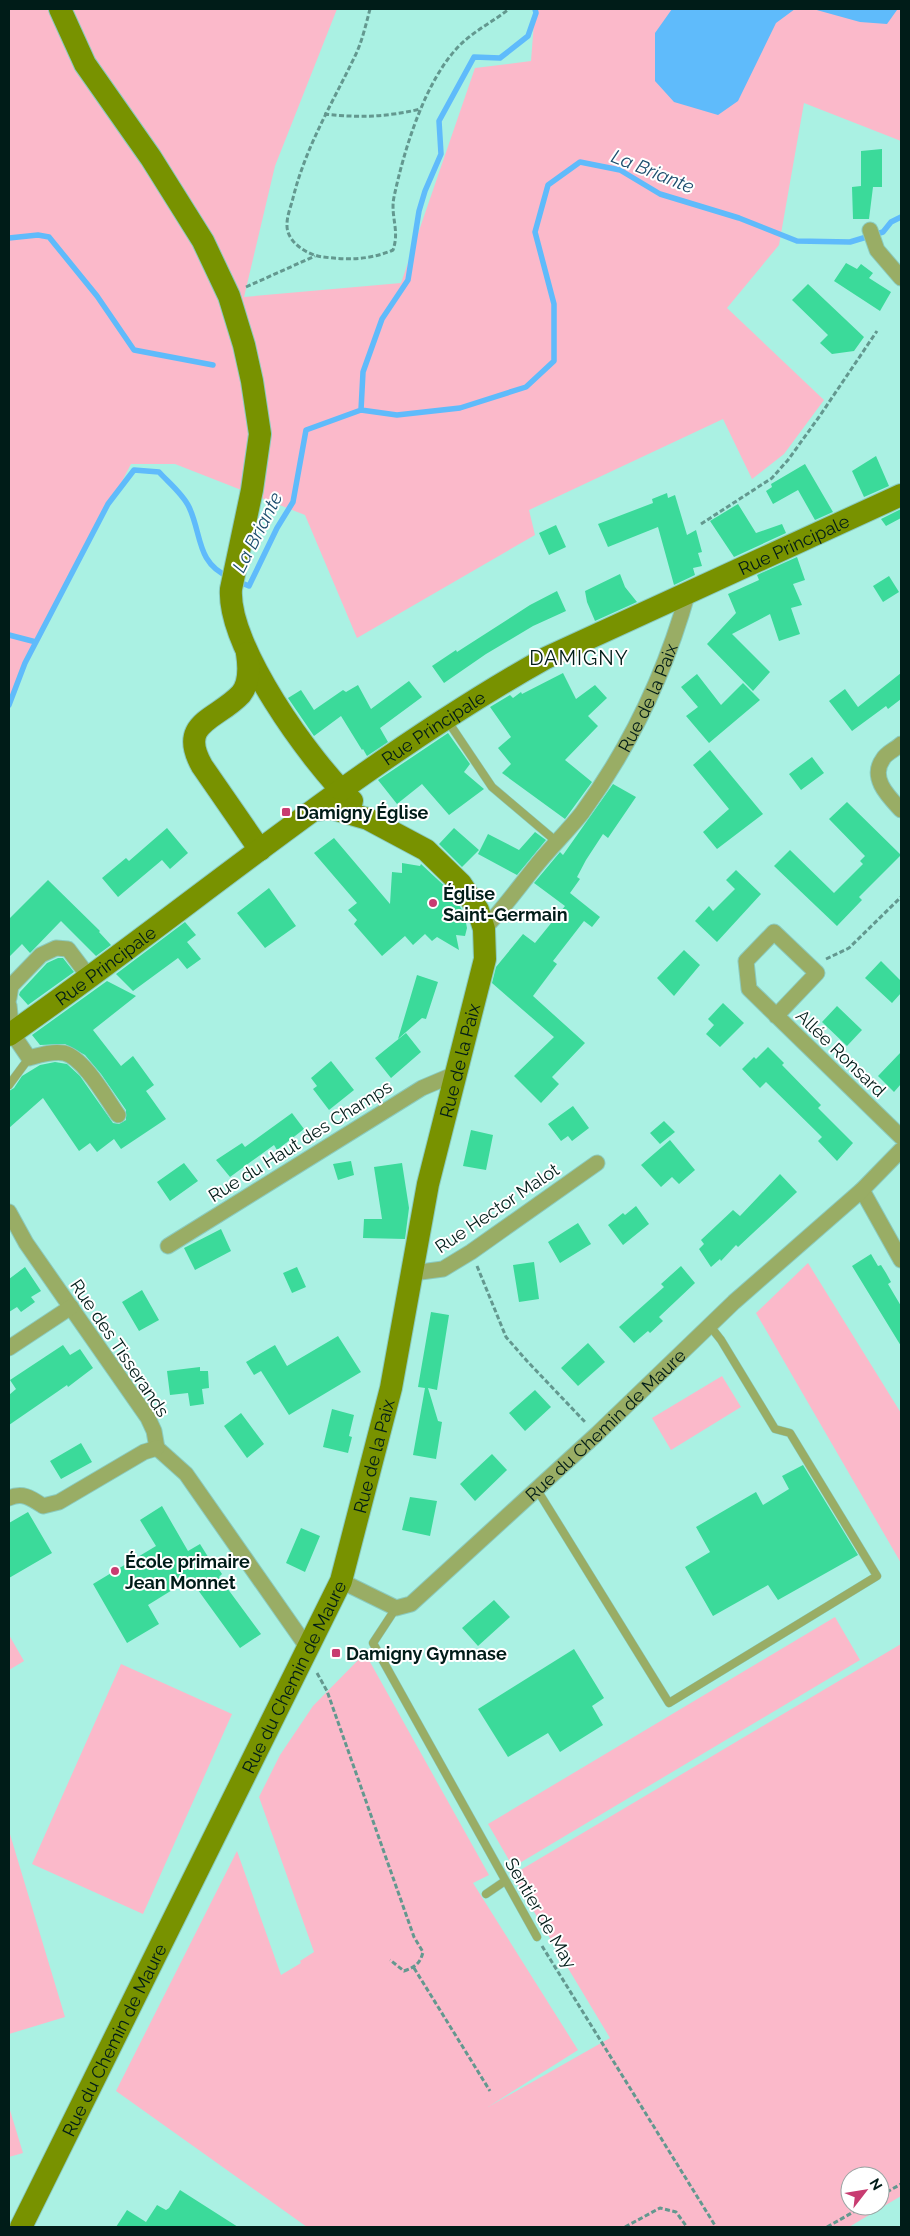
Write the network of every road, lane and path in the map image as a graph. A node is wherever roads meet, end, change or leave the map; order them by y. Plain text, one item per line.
1 (60, 9) edge
2 (370, 9) edge
3 (509, 9) edge
4 (421, 109) junction
5 (324, 114) junction
6 (870, 230) dead end
7 (316, 256) junction
8 (901, 278) edge
9 (229, 296) junction
10 (877, 331) dead end
11 (901, 495) edge
12 (700, 524) dead end
13 (688, 592) junction
14 (246, 650) junction
15 (241, 693) junction
16 (272, 697) junction
17 (446, 718) junction
18 (901, 744) edge
19 (342, 791) junction
20 (316, 810) junction
21 (901, 810) edge
22 (368, 818) junction
23 (557, 842) junction
24 (260, 850) junction
25 (901, 897) edge
26 (484, 929) junction
27 (809, 966) junction
28 (89, 977) junction
29 (9, 998) edge
30 (9, 1005) edge
31 (776, 1016) junction
32 (10, 1034) edge
33 (29, 1058) junction
34 (455, 1074) junction
35 (9, 1085) edge
36 (118, 1115) dead end
37 (901, 1137) edge
38 (901, 1150) edge
39 (597, 1163) dead end
40 (862, 1190) junction
41 (9, 1212) edge
42 (168, 1246) dead end
43 (471, 1252) junction
44 (901, 1260) edge
45 (413, 1273) junction
46 (71, 1307) junction
47 (710, 1326) junction
48 (9, 1348) edge
49 (597, 1434) junction
50 (158, 1448) junction
51 (536, 1488) junction
52 (9, 1498) edge
53 (341, 1581) junction
54 (396, 1608) junction
55 (306, 1649) junction
56 (505, 1881) junction
57 (486, 1894) dead end
58 (537, 1937) joint
59 (390, 1960) dead end
60 (414, 1968) junction
61 (490, 2091) dead end
62 (901, 2184) edge
63 (890, 2190) edge
64 (847, 2216) edge
65 (21, 2227) edge
66 (625, 2227) edge
67 (688, 2227) edge
68 (716, 2227) edge
69 (828, 2227) edge

1 - 9 street
2 - 5 path
3 - 4 path
4 - 5 path
4 - 7 path
5 - 7 path
6 - 8 street
7 - 9 path
9 - 14 street
10 - 12 path
11 - 13 street, Rue Principale
13 - 17 street, Rue Principale
13 - 23 street, Rue de la Paix
14 - 15 street
14 - 16 street
15 - 16 street
15 - 24 street
16 - 19 street
17 - 19 street, Rue Principale
17 - 23 lane
18 - 21 street
19 - 20 street, Rue Principale
19 - 22 street
20 - 22 street
20 - 24 street, Rue Principale
22 - 26 street
23 - 26 street, Rue de la Paix
24 - 28 street, Rue Principale
25 - 27 path
26 - 34 street, Rue de la Paix
27 - 31 street, Allée Ronsard
27 - 31 street, Allée Ronsard
28 - 29 street
28 - 32 street, Rue Principale
30 - 32 street
31 - 37 street, Allée Ronsard
32 - 33 street
33 - 35 lane
33 - 36 street
34 - 42 street, Rue du Haut des Champs
34 - 45 street, Rue de la Paix
38 - 40 street, Rue du Chemin de Maure
39 - 43 street, Rue Hector Malot
40 - 44 street
40 - 47 street, Rue du Chemin de Maure
41 - 46 street, Rue des Tisserands
43 - 45 street, Rue Hector Malot
43 - 49 path
45 - 53 street, Rue de la Paix
46 - 48 street
46 - 50 street, Rue des Tisserands
47 - 49 street, Rue du Chemin de Maure
47 - 51 lane
49 - 51 street, Rue du Chemin de Maure
50 - 52 street
50 - 55 street
51 - 54 street, Rue du Chemin de Maure
53 - 54 street, Rue du Chemin de Maure
53 - 55 street, Rue du Chemin de Maure
54 - 56 lane, Sentier de May
55 - 60 path
55 - 65 street, Rue du Chemin de Maure
56 - 57 lane
56 - 58 lane, Sentier de May
58 - 68 path, Sentier de May
59 - 60 path
60 - 61 path
62 - 63 path
64 - 69 path
66 - 67 path

